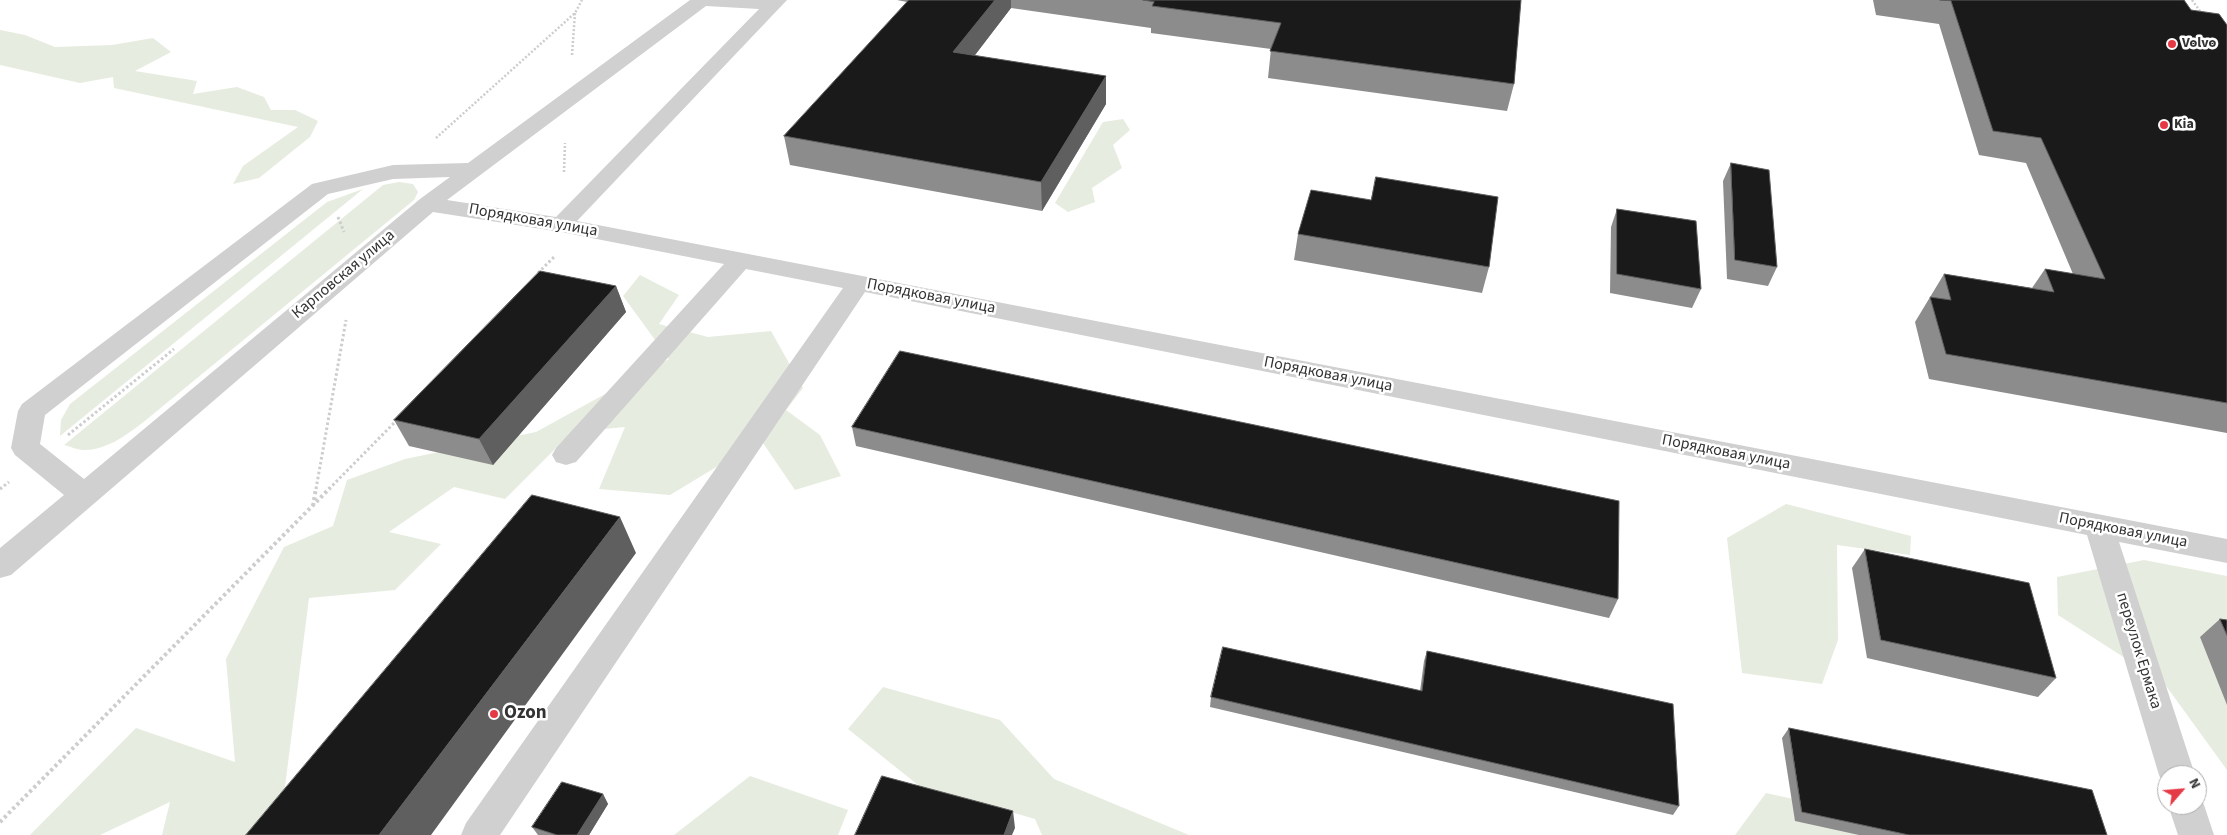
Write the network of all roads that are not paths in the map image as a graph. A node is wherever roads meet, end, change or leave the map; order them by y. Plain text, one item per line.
1 (701, 0) edge
2 (776, 2) edge
3 (471, 170) junction
4 (428, 204) junction
5 (561, 224) junction
6 (741, 260) junction
7 (859, 283) junction
8 (566, 455) dead end
9 (84, 495) junction
10 (2099, 526) junction
11 (2227, 551) edge
12 (0, 566) edge
13 (2174, 765) edge
14 (2189, 815) edge
15 (479, 835) edge
16 (2196, 835) edge

1 - 2 street
1 - 3 street, Карповская улица
2 - 5 street
3 - 4 street, Карповская улица
3 - 9 street
4 - 5 street, Порядковая улица
4 - 9 street, Карповская улица
5 - 6 street, Порядковая улица
6 - 7 street, Порядковая улица
6 - 8 street
7 - 10 street, Порядковая улица
7 - 15 street
9 - 12 street, Карповская улица
10 - 11 street, Порядковая улица
10 - 13 street, переулок Ермака
14 - 16 street

